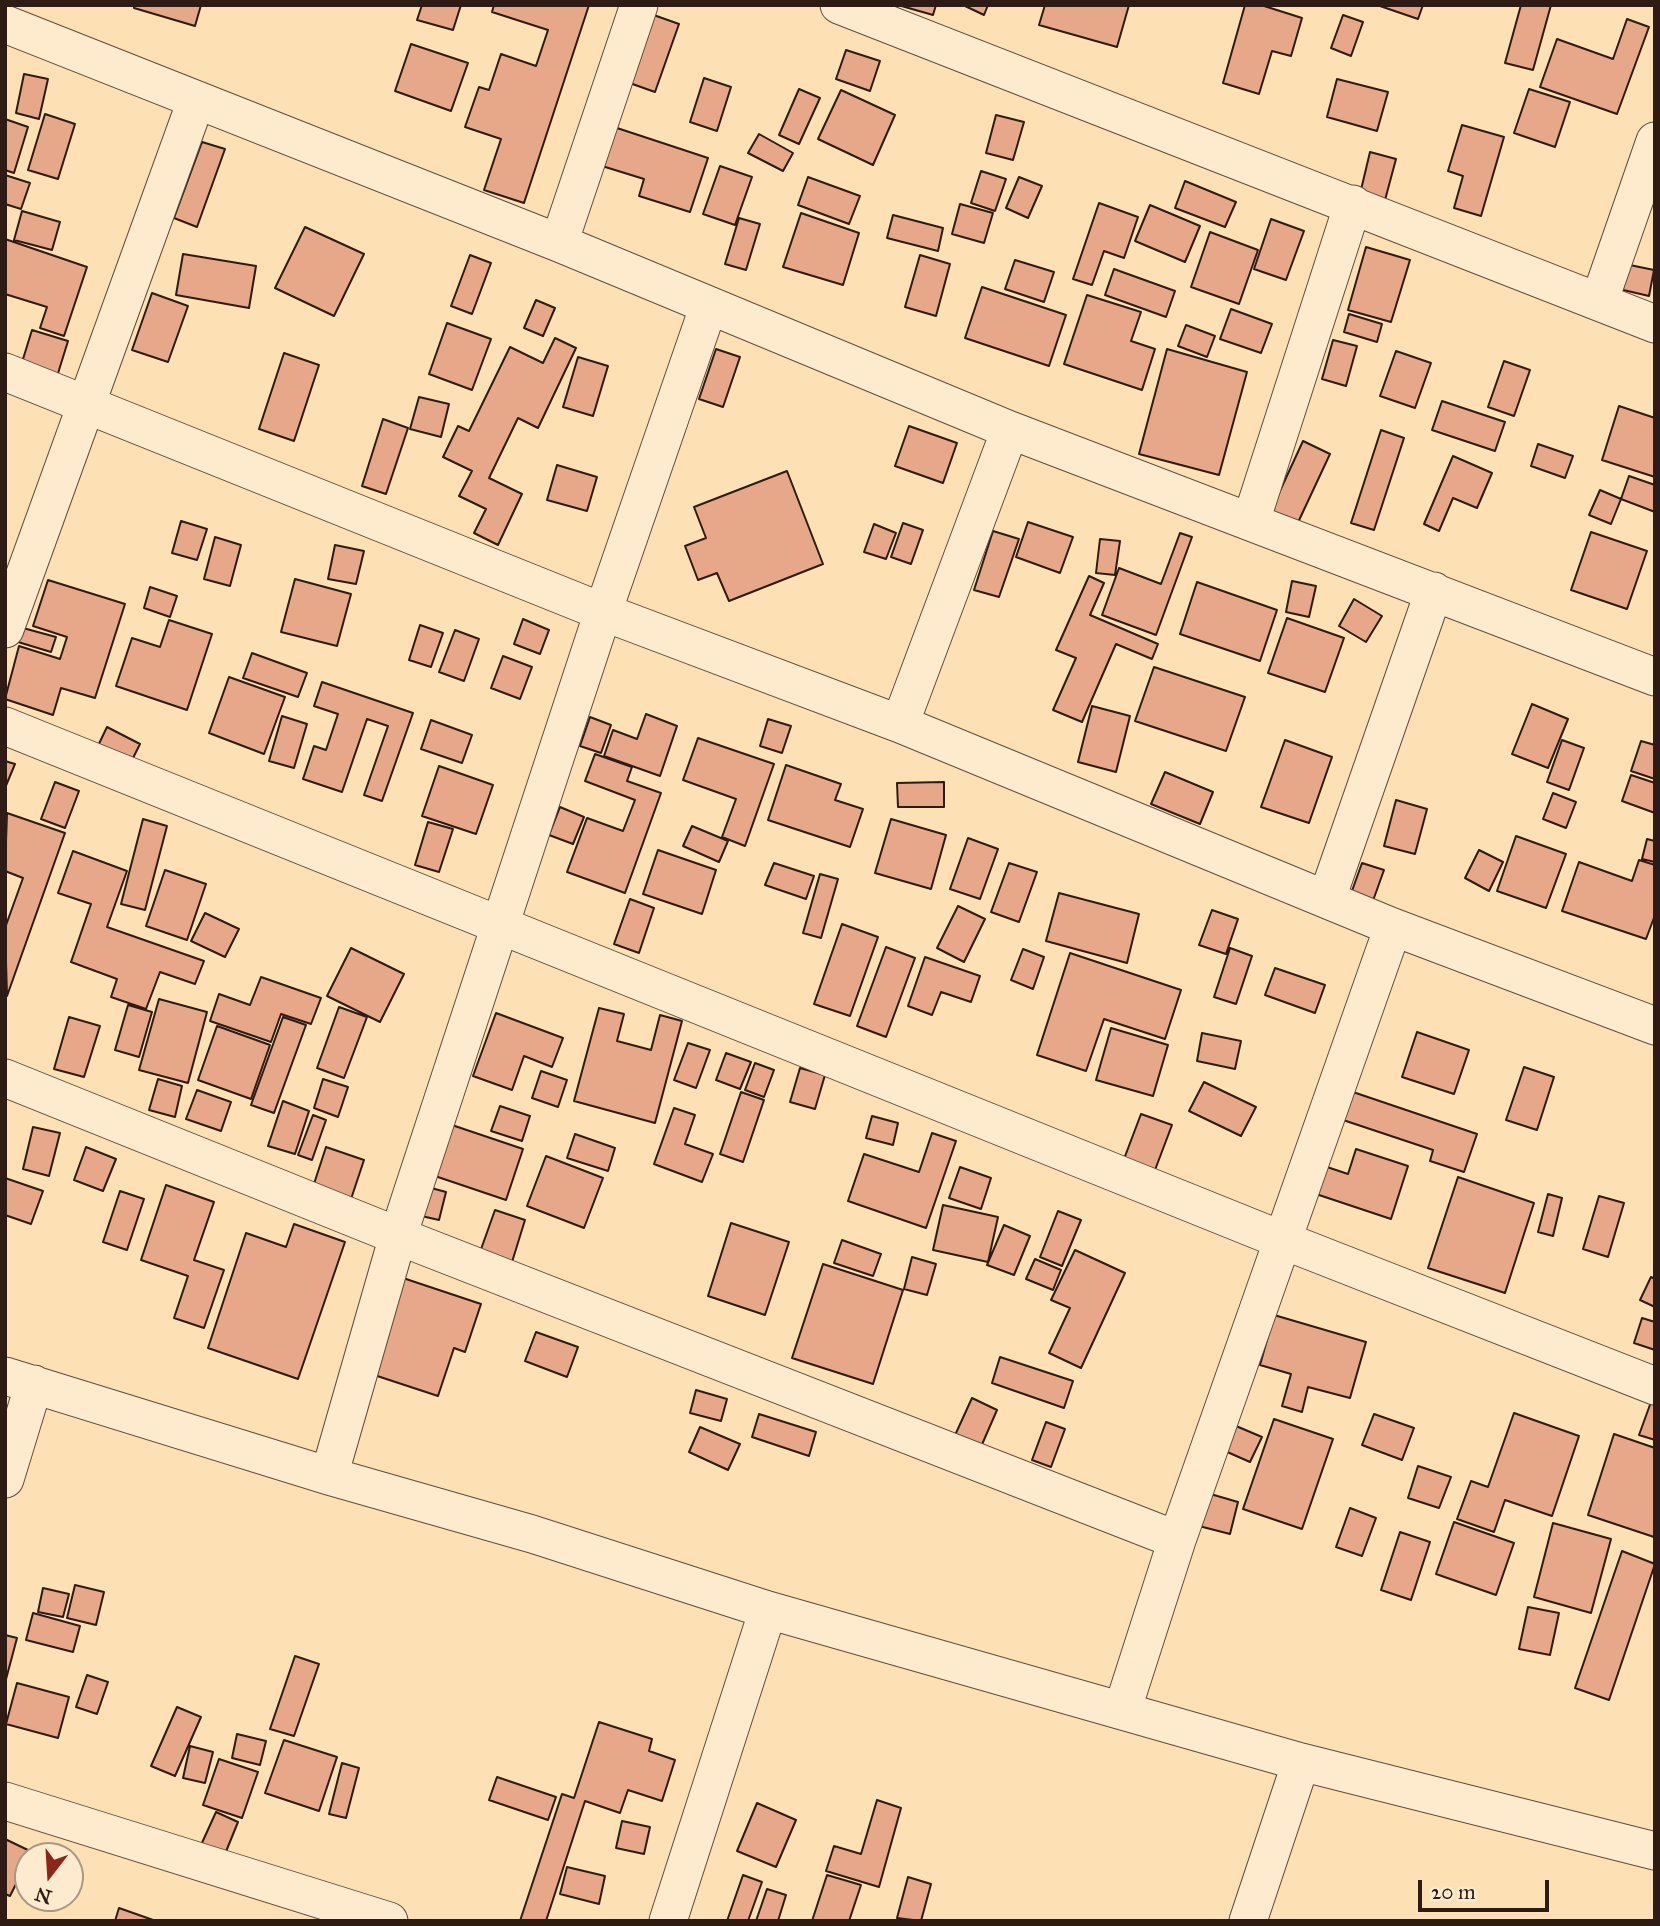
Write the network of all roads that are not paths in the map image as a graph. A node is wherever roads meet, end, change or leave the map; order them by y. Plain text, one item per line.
1 (639, 5) edge
2 (839, 5) edge
3 (5, 24) edge
4 (196, 102) junction
5 (1655, 141) edge
6 (1353, 204) junction
7 (559, 243) junction
8 (1599, 302) junction
9 (708, 308) junction
10 (1655, 324) edge
11 (5, 372) edge
12 (87, 404) junction
13 (1010, 430) junction
14 (1251, 521) junction
15 (1434, 591) junction
16 (603, 612) junction
17 (5, 629) edge
18 (1655, 677) edge
19 (900, 724) junction
20 (5, 726) edge
21 (1327, 898) junction
22 (502, 924) junction
23 (1393, 927) junction
24 (1655, 1026) edge
25 (5, 1078) edge
26 (398, 1236) junction
27 (1282, 1240) junction
28 (20, 1380) edge
29 (1655, 1386) edge
30 (329, 1476) junction
31 (5, 1479) edge
32 (1177, 1540) junction
33 (768, 1610) junction
34 (1122, 1711) junction
35 (1301, 1762) junction
36 (5, 1801) edge
37 (1655, 1851) edge
38 (389, 1921) edge
39 (668, 1921) edge
40 (1248, 1921) edge

1 - 7 street
2 - 6 street
3 - 4 street
4 - 7 street
4 - 12 street
5 - 8 street
6 - 8 street
6 - 14 street
7 - 9 street
8 - 10 street
9 - 13 street
9 - 16 street
11 - 12 street
12 - 16 street
12 - 17 street
13 - 14 street
13 - 19 street
14 - 15 street
15 - 18 street
15 - 21 street
16 - 19 street
16 - 22 street
19 - 21 street
20 - 22 street
21 - 23 street
22 - 26 street
22 - 27 street
23 - 24 street
23 - 27 street
25 - 26 street
26 - 30 street
26 - 32 street
27 - 29 street
27 - 32 street
28 - 30 street
28 - 31 street
30 - 33 street
32 - 34 street
33 - 34 street
33 - 39 street
34 - 35 street
35 - 37 street
35 - 40 street
36 - 38 street

